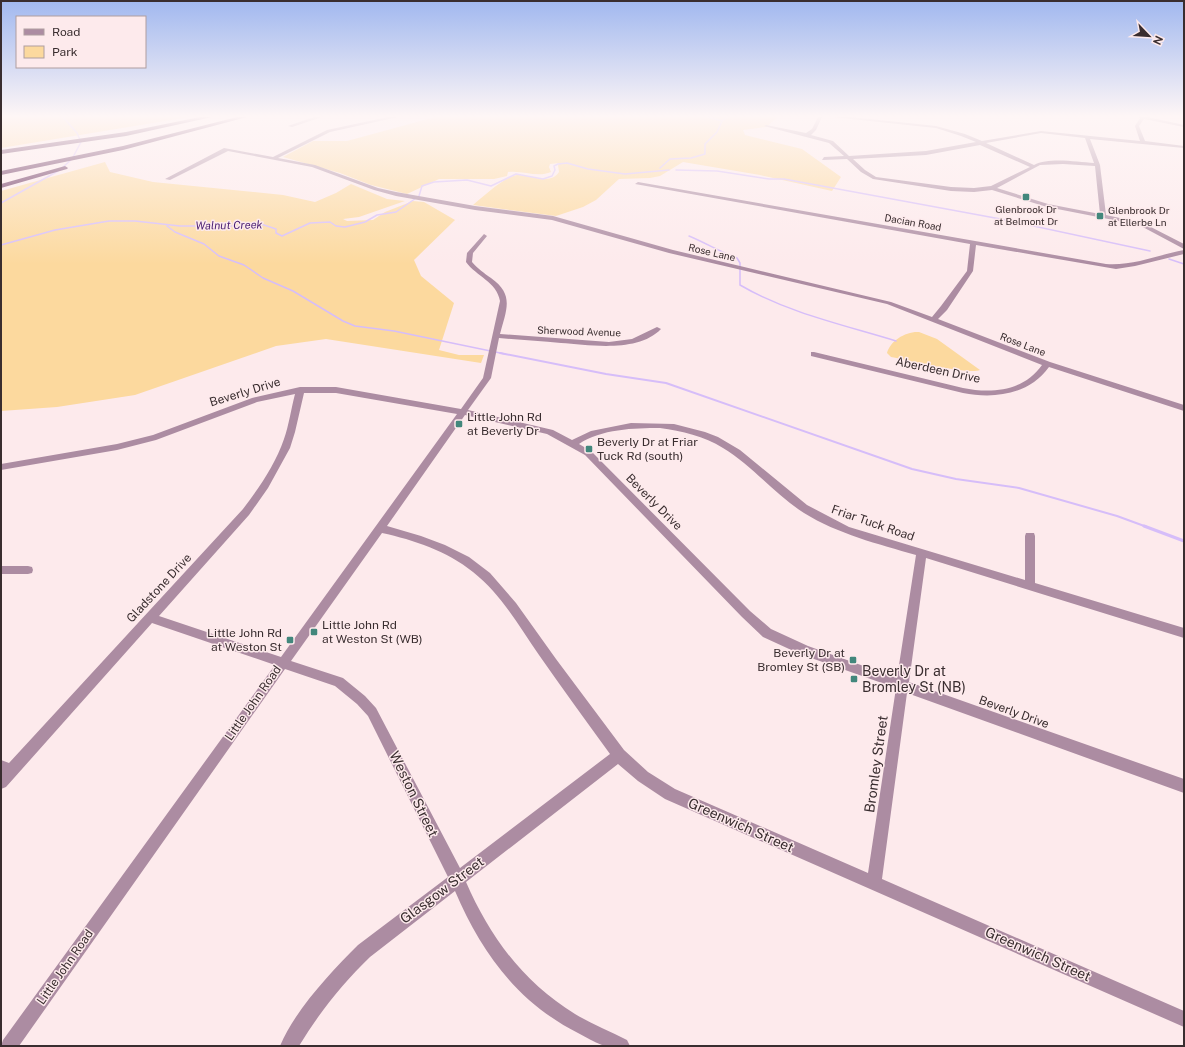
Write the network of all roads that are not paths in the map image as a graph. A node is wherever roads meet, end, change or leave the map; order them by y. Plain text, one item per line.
1 (1097, 165) edge
2 (38, 166) edge
3 (73, 166) edge
4 (194, 166) edge
5 (312, 166) edge
6 (858, 166) edge
7 (1033, 166) edge
8 (1, 173) edge
9 (169, 179) dead end
10 (638, 184) dead end
11 (1, 186) edge
12 (992, 188) junction
13 (1103, 215) junction
14 (484, 236) dead end
15 (973, 243) junction
16 (1184, 247) edge
17 (1184, 252) edge
18 (933, 320) junction
19 (657, 329) dead end
20 (497, 336) junction
21 (814, 354) dead end
22 (1047, 364) junction
23 (300, 390) junction
24 (1184, 408) edge
25 (464, 412) junction
26 (573, 444) junction
27 (1, 467) edge
28 (379, 528) junction
29 (1030, 536) dead end
30 (921, 554) junction
31 (1, 570) edge
32 (28, 570) dead end
33 (1030, 586) junction
34 (150, 618) junction
35 (1184, 633) edge
36 (282, 662) junction
37 (902, 686) junction
38 (619, 755) junction
39 (6, 769) edge
40 (1, 782) edge
41 (1184, 786) edge
42 (457, 879) junction
43 (874, 883) junction
44 (1184, 1019) edge
45 (9, 1046) edge
46 (289, 1046) edge
47 (621, 1046) edge

1 - 13 street
2 - 8 highway
3 - 11 highway
4 - 9 street, Rose Lane
5 - 18 street, Rose Lane
6 - 12 street
7 - 12 street
10 - 15 street, Dacian Road
12 - 13 street
13 - 16 street
14 - 20 street, Little John Road
15 - 17 street, Dacian Road
15 - 18 street
18 - 22 street, Rose Lane
19 - 20 street, Sherwood Avenue
20 - 25 street, Little John Road
21 - 22 street, Aberdeen Drive
22 - 24 street, Rose Lane
23 - 25 street, Beverly Drive
23 - 27 street, Beverly Drive
23 - 34 street, Gladstone Drive
25 - 26 street, Beverly Drive
25 - 28 street, Little John Road
26 - 30 street, Friar Tuck Road
26 - 37 street, Beverly Drive
28 - 36 street, Little John Road
28 - 38 street, Greenwich Street
29 - 33 street
30 - 33 street, Friar Tuck Road
30 - 37 street, Bromley Street
31 - 32 street
33 - 35 street, Friar Tuck Road
34 - 36 street, Weston Street
34 - 39 street, Gladstone Drive
36 - 42 street, Weston Street
36 - 45 street, Little John Road
37 - 41 street, Beverly Drive
37 - 43 street, Bromley Street
38 - 42 street, Glasgow Street
38 - 43 street, Greenwich Street
39 - 40 street, Gladstone Drive
42 - 46 street, Glasgow Street
42 - 47 street, Weston Street
43 - 44 street, Greenwich Street

